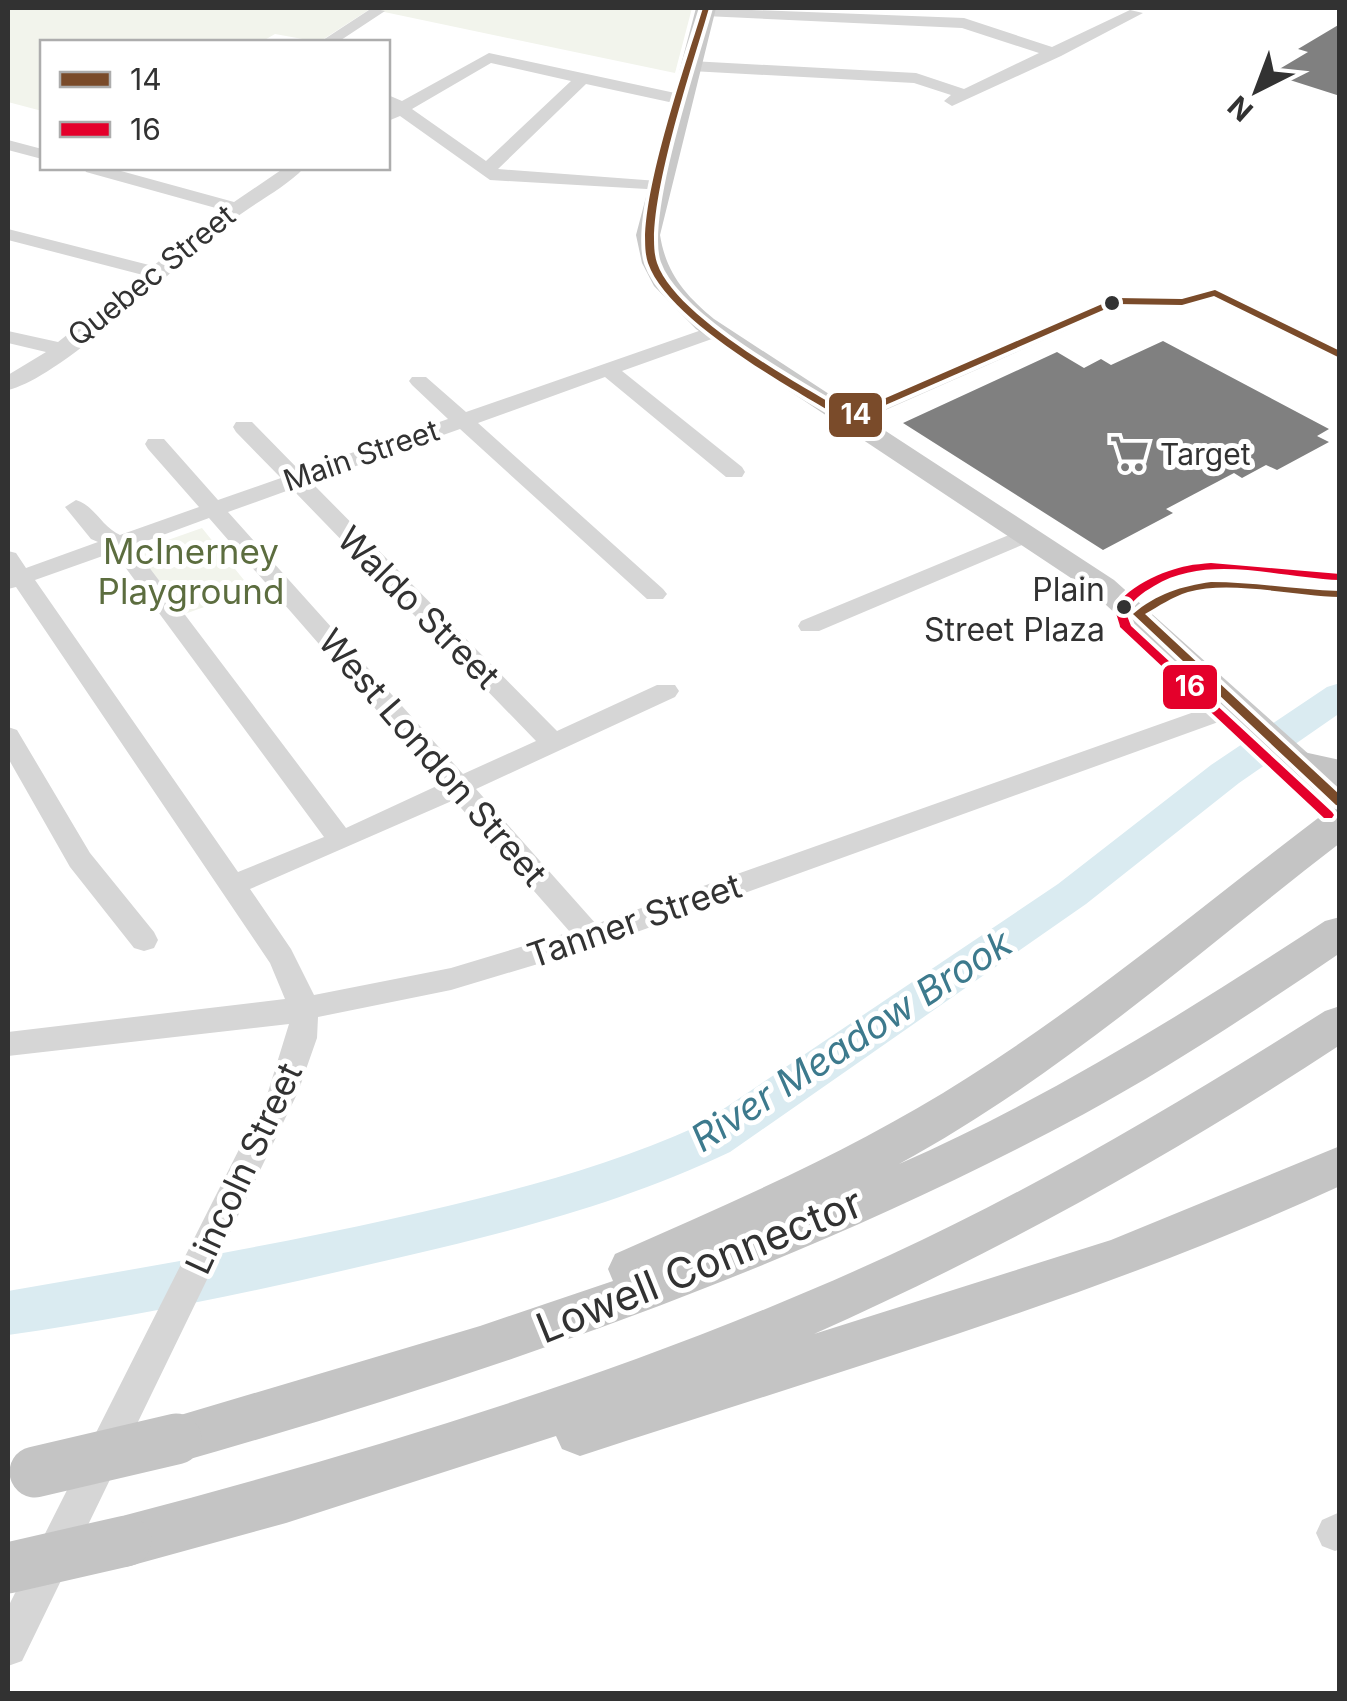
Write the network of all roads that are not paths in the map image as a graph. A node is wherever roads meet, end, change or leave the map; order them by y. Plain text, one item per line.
1 (706, 9) edge
2 (1127, 10) edge
3 (376, 11) dead end
4 (331, 40) edge
5 (1055, 53) junction
6 (691, 66) junction
7 (583, 78) junction
8 (966, 95) junction
9 (682, 100) junction
10 (948, 103) dead end
11 (392, 108) edge
12 (8, 145) edge
13 (40, 153) edge
14 (292, 170) edge
15 (486, 171) junction
16 (130, 172) edge
17 (658, 186) junction
18 (233, 207) junction
19 (8, 234) edge
20 (156, 272) junction
21 (1116, 302) dead end
22 (716, 331) junction
23 (8, 337) edge
24 (61, 349) junction
25 (607, 369) junction
26 (419, 381) dead end
27 (8, 384) edge
28 (848, 418) junction
29 (462, 420) junction
30 (244, 427) dead end
31 (156, 444) dead end
32 (734, 472) dead end
33 (293, 479) junction
34 (76, 507) dead end
35 (212, 508) junction
36 (1026, 535) junction
37 (118, 542) junction
38 (12, 572) edge
39 (655, 594) dead end
40 (810, 626) dead end
41 (666, 691) dead end
42 (1246, 714) junction
43 (8, 736) edge
44 (553, 744) junction
45 (1299, 764) junction
46 (1340, 773) edge
47 (460, 786) junction
48 (1340, 802) edge
49 (1340, 822) edge
50 (341, 841) junction
51 (231, 886) junction
52 (1340, 932) edge
53 (590, 936) junction
54 (144, 940) dead end
55 (305, 1008) junction
56 (1340, 1022) edge
57 (8, 1044) edge
58 (1340, 1165) edge
59 (388, 1381) junction
60 (21, 1474) edge
61 (289, 1498) junction
62 (8, 1568) edge
63 (8, 1647) edge

1 - 5 street
1 - 6 main road
2 - 5 street
3 - 4 street
5 - 8 street
6 - 8 street
6 - 9 main road
7 - 9 street
7 - 11 street
7 - 15 street
8 - 10 street
9 - 17 main road
11 - 15 street
12 - 13 street
14 - 18 street, Quebec Street
15 - 17 street
16 - 18 street
17 - 22 main road
18 - 20 street, Quebec Street
19 - 20 street
20 - 24 street, Quebec Street
21 - 28 street
22 - 25 street, Main Street
22 - 28 main road
23 - 24 street
24 - 27 street, Quebec Street
25 - 29 street, Main Street
25 - 32 street
26 - 29 street
28 - 36 main road
29 - 33 street, Main Street
29 - 39 street
30 - 33 street, Waldo Street
31 - 35 street, West London Street
33 - 35 street, Main Street
33 - 44 street, Waldo Street
34 - 37 street
35 - 37 street, Main Street
35 - 47 street, West London Street
36 - 40 street
36 - 42 main road
37 - 38 street, Main Street
37 - 50 street
38 - 51 street
41 - 44 street
42 - 45 main road
42 - 53 street, Tanner Street
43 - 54 street
44 - 47 street
45 - 46 highway
45 - 48 main road
47 - 50 street
47 - 53 street, West London Street
49 - 59 highway
50 - 51 street
51 - 55 street
52 - 59 highway, Lowell Connector
53 - 55 street, Tanner Street
55 - 57 street, Tanner Street
55 - 63 street, Lincoln Street
56 - 61 highway
58 - 61 highway
59 - 60 highway, Lowell Connector, bridge
61 - 62 highway, bridge

